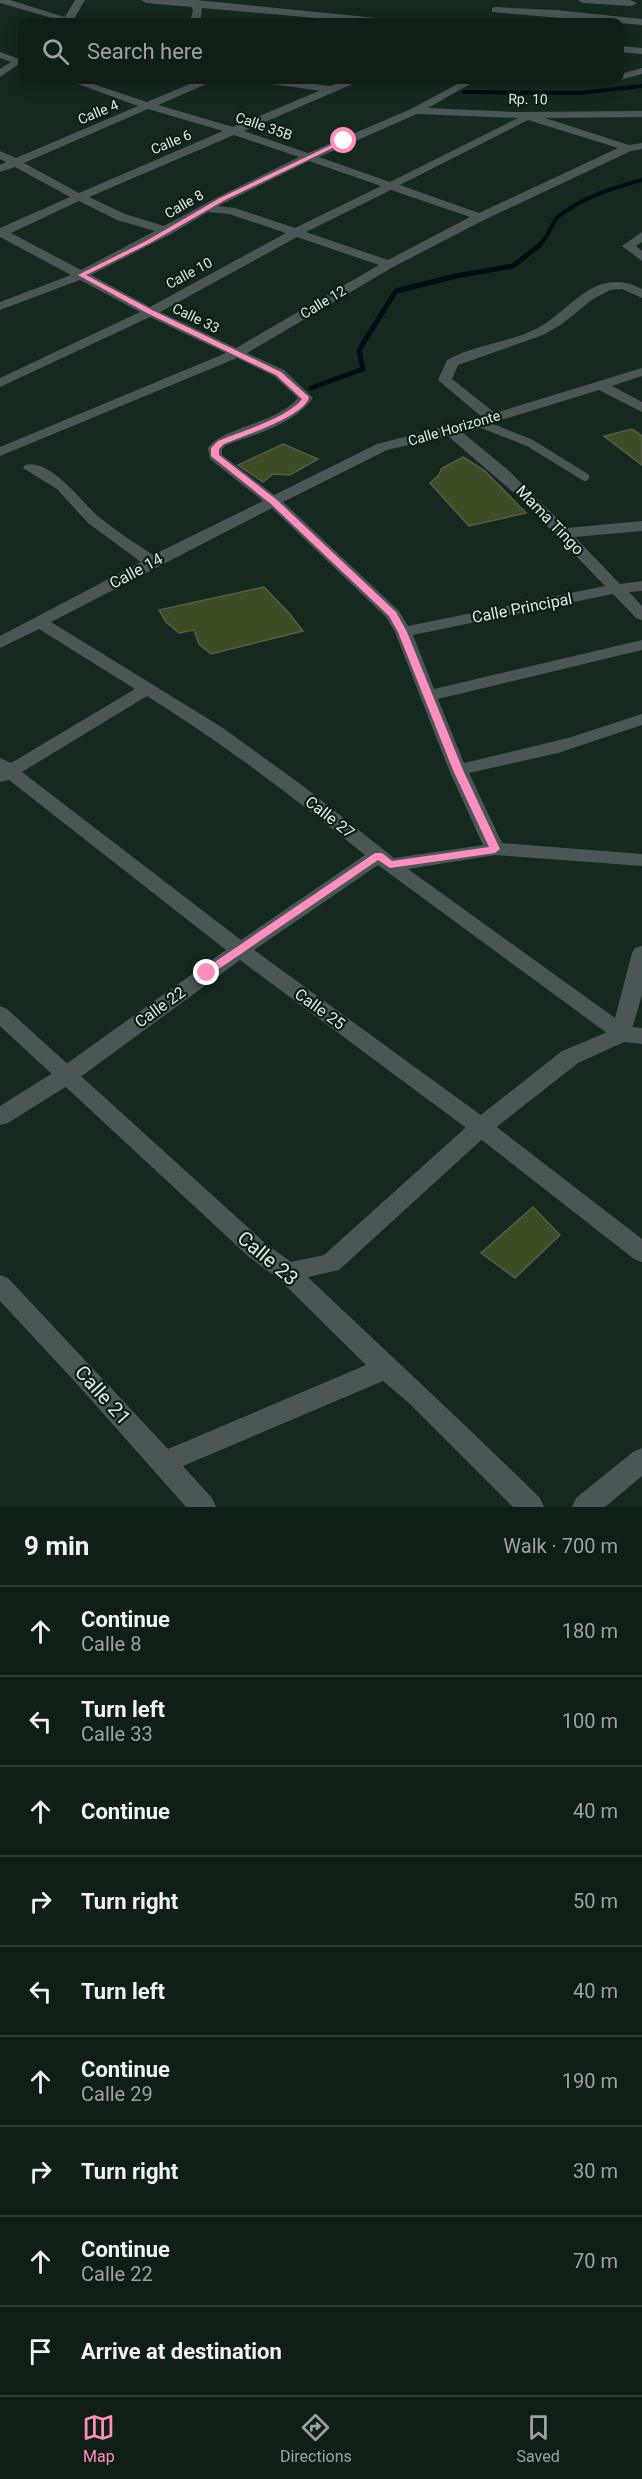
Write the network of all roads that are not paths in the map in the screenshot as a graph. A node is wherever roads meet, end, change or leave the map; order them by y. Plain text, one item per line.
1 (0, 0) edge
2 (80, 0) edge
3 (146, 0) edge
4 (502, 0) edge
5 (583, 0) edge
6 (194, 2) edge
7 (632, 3) dead end
8 (15, 5) junction
9 (0, 13) edge
10 (58, 18) edge
11 (70, 18) edge
12 (197, 18) edge
13 (348, 18) edge
14 (604, 18) edge
15 (624, 20) edge
16 (642, 22) edge
17 (624, 49) edge
18 (642, 51) edge
19 (0, 55) edge
20 (18, 60) edge
21 (18, 63) edge
22 (641, 71) edge
23 (0, 74) edge
24 (624, 76) edge
25 (90, 84) edge
26 (198, 84) edge
27 (297, 84) edge
28 (341, 84) edge
29 (465, 84) edge
30 (329, 88) junction
31 (149, 106) junction
32 (415, 111) junction
33 (642, 114) edge
34 (525, 115) junction
35 (234, 131) junction
36 (642, 146) edge
37 (628, 148) junction
38 (0, 154) edge
39 (309, 157) junction
40 (18, 162) junction
41 (0, 169) edge
42 (390, 186) junction
43 (79, 197) junction
44 (208, 207) junction
45 (480, 217) junction
46 (167, 231) junction
47 (297, 232) junction
48 (1, 233) edge
49 (642, 236) edge
50 (637, 254) edge
51 (389, 264) junction
52 (81, 275) junction
53 (642, 294) edge
54 (0, 306) edge
55 (150, 312) junction
56 (236, 354) junction
57 (642, 372) edge
58 (0, 383) edge
59 (600, 385) junction
60 (642, 408) edge
61 (484, 420) junction
62 (451, 431) junction
63 (0, 452) edge
64 (30, 468) dead end
65 (585, 477) dead end
66 (274, 502) junction
67 (642, 526) edge
68 (565, 533) junction
69 (152, 562) junction
70 (642, 586) edge
71 (616, 588) junction
72 (642, 615) edge
73 (41, 623) junction
74 (403, 632) junction
75 (0, 644) edge
76 (642, 645) edge
77 (148, 688) junction
78 (428, 696) junction
79 (642, 719) edge
80 (458, 770) junction
81 (4, 771) edge
82 (495, 849) junction
83 (385, 860) junction
84 (642, 860) edge
85 (241, 951) junction
86 (642, 953) edge
87 (0, 1014) edge
88 (632, 1035) edge
89 (67, 1074) junction
90 (0, 1117) edge
91 (481, 1127) junction
92 (642, 1252) edge
93 (287, 1272) junction
94 (0, 1285) edge
95 (386, 1368) junction
96 (642, 1460) edge
97 (163, 1463) junction
98 (203, 1507) edge
99 (531, 1507) edge
100 (585, 1507) edge

1 - 8 street
2 - 11 street
3 - 6 street
4 - 14 street
5 - 7 street
6 - 12 street
6 - 13 street
8 - 9 street
8 - 10 street
15 - 16 street
17 - 18 street
19 - 20 street
21 - 23 street
22 - 24 street
25 - 31 street, Calle 35B
26 - 31 street, Calle 4
27 - 30 lane
28 - 30 street, Calle 6
29 - 32 street, Calle 8
30 - 35 street, Calle 6
31 - 35 street, Calle 35B
31 - 40 street, Calle 4
32 - 34 street, Rp. 10
32 - 39 street, Calle 8
33 - 34 street, Rp. 10
34 - 37 street
34 - 42 street, Calle 10
35 - 39 street, Calle 35B
35 - 43 street, Calle 6
36 - 37 street, Calle 12
37 - 45 street, Calle 12
38 - 40 street
39 - 42 street, Calle 35B
39 - 44 street, Calle 8
40 - 41 street, Calle 4
40 - 43 street
42 - 45 street, Calle 35B
42 - 47 street, Calle 10
43 - 46 street
43 - 48 street, Calle 6
44 - 46 street, Calle 8
44 - 47 street
45 - 51 street, Calle 12
46 - 52 street, Calle 8
47 - 51 street
47 - 55 street, Calle 10
48 - 52 street, Calle 33
49 - 50 street
51 - 56 street, Calle 12
52 - 54 street, Calle 8
52 - 55 street, Calle 33
53 - 61 street
55 - 56 street, Calle 33
55 - 58 street, Calle 10
56 - 63 street, Calle 12
56 - 66 street, Calle 33
57 - 59 street, Calle Horizonte
59 - 60 street
59 - 61 street, Calle Horizonte
61 - 62 street, Calle Horizonte
61 - 65 lane
62 - 66 street, Calle Horizonte
62 - 68 street, Mama Tingo
64 - 69 street
66 - 69 street, Calle 14
66 - 74 street
67 - 68 street
68 - 71 street, Mama Tingo
69 - 73 street, Calle 14
70 - 71 street, Calle Principal
71 - 72 street, Mama Tingo
71 - 74 street, Calle Principal
73 - 75 street, Calle 14
73 - 77 street, Calle 27
74 - 78 street
76 - 78 street
77 - 81 street
77 - 83 street, Calle 27
78 - 80 street
79 - 80 street
80 - 82 street
81 - 85 street, Calle 25
82 - 83 street
82 - 84 street
83 - 85 street, Calle 22
83 - 88 street, Calle 27
85 - 89 street, Calle 22
85 - 91 street, Calle 25
86 - 88 street
87 - 89 street, Calle 23
88 - 91 street
89 - 90 street, Calle 22
89 - 93 street, Calle 23
91 - 92 street, Calle 25
91 - 93 street
93 - 95 street, Calle 23
94 - 97 street, Calle 21
95 - 97 street
95 - 99 street, Calle 23
96 - 100 street
97 - 98 street, Calle 21

